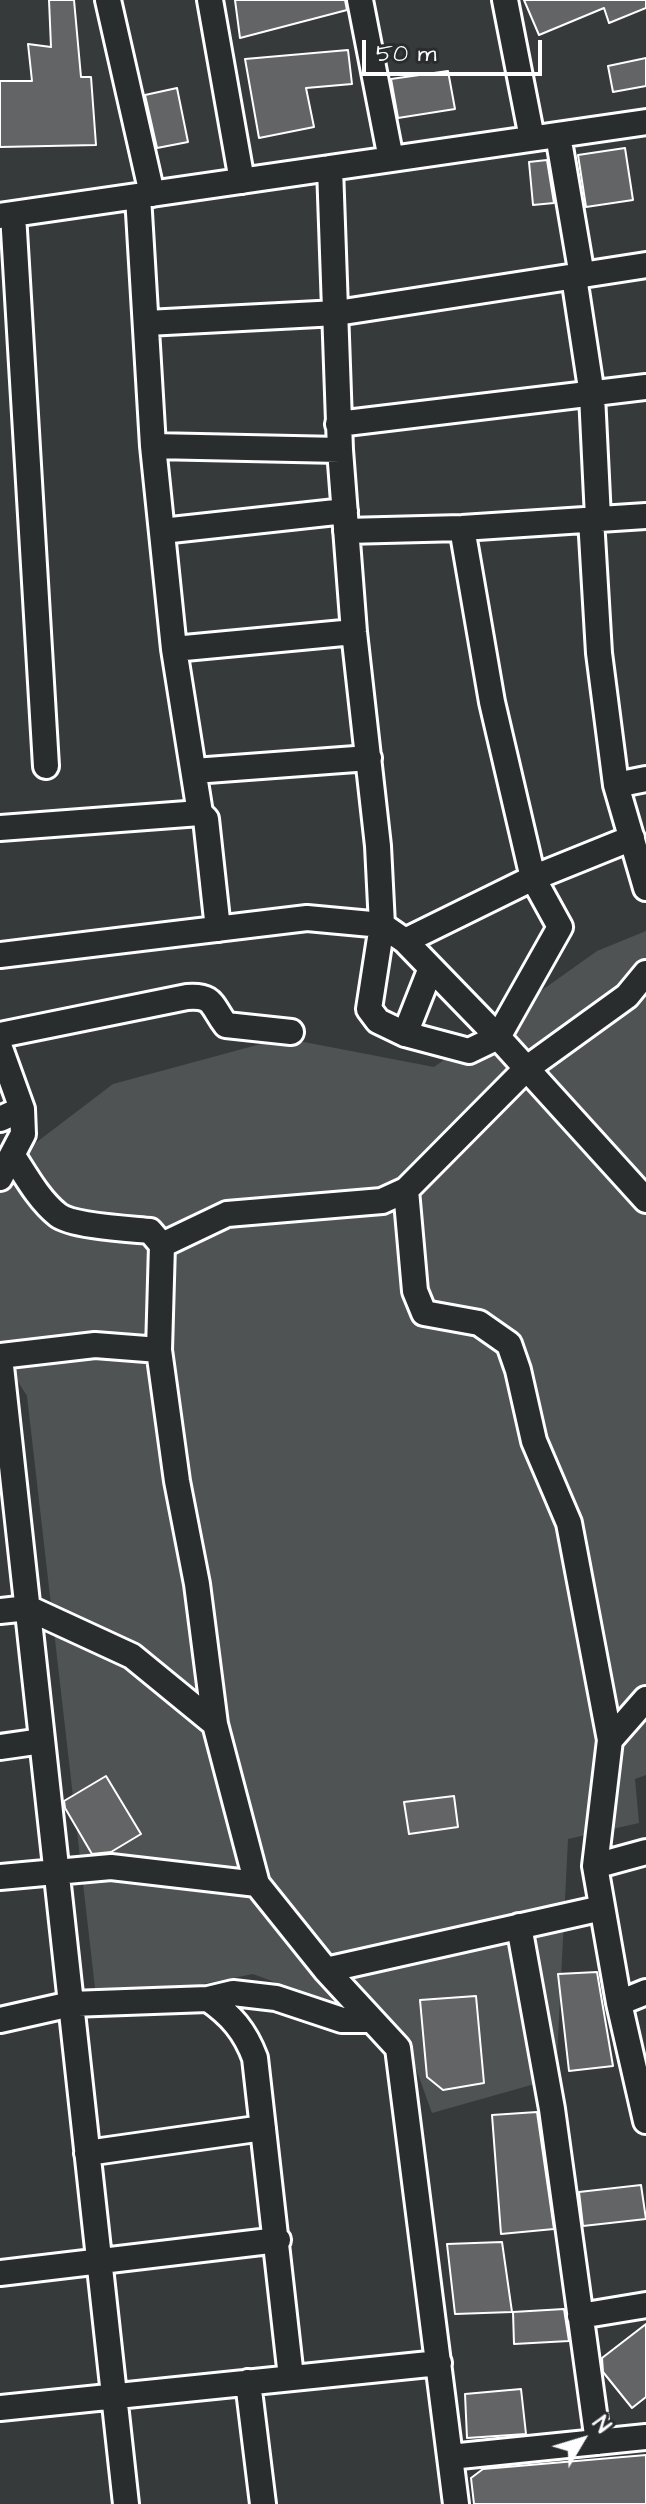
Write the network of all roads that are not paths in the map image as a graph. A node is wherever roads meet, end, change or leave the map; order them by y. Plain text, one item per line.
1 (108, 0) edge
2 (210, 0) edge
3 (360, 0) edge
4 (505, 0) edge
5 (646, 122) edge
6 (558, 135) junction
7 (532, 138) junction
8 (391, 159) junction
9 (330, 168) junction
10 (242, 181) junction
11 (145, 195) junction
12 (6, 215) edge
13 (646, 265) edge
14 (578, 276) junction
15 (337, 313) junction
16 (147, 323) junction
17 (646, 387) edge
18 (592, 395) junction
19 (338, 424) junction
20 (153, 446) junction
21 (340, 450) junction
22 (646, 516) edge
23 (594, 519) junction
24 (346, 521) junction
25 (462, 528) junction
26 (162, 531) junction
27 (354, 632) junction
28 (174, 649) junction
29 (369, 758) junction
30 (46, 766) dead end
31 (194, 771) junction
32 (646, 779) edge
33 (616, 785) junction
34 (200, 813) junction
35 (0, 828) edge
36 (632, 838) junction
37 (533, 878) junction
38 (646, 888) edge
39 (382, 925) junction
40 (218, 929) junction
41 (405, 941) junction
42 (0, 955) edge
43 (431, 968) junction
44 (646, 973) edge
45 (291, 1032) dead end
46 (405, 1034) junction
47 (0, 1035) edge
48 (498, 1037) junction
49 (0, 1048) edge
50 (526, 1069) junction
51 (11, 1114) edge
52 (13, 1156) junction
53 (0, 1178) edge
54 (406, 1190) junction
55 (646, 1200) edge
56 (162, 1245) junction
57 (159, 1350) junction
58 (0, 1356) edge
59 (28, 1608) junction
60 (0, 1611) edge
61 (646, 1699) edge
62 (215, 1724) junction
63 (610, 1740) junction
64 (42, 1741) junction
65 (0, 1747) edge
66 (646, 1852) edge
67 (595, 1866) junction
68 (57, 1872) junction
69 (0, 1877) edge
70 (257, 1884) junction
71 (602, 1908) junction
72 (519, 1926) junction
73 (326, 1970) junction
74 (646, 1992) edge
75 (208, 1999) junction
76 (619, 2003) junction
77 (71, 2004) junction
78 (0, 2020) edge
79 (372, 2020) junction
80 (646, 2121) edge
81 (263, 2128) junction
82 (87, 2153) junction
83 (278, 2240) junction
84 (99, 2261) junction
85 (0, 2273) edge
86 (646, 2305) edge
87 (580, 2316) junction
88 (439, 2363) junction
89 (291, 2377) junction
90 (248, 2382) junction
91 (114, 2395) junction
92 (0, 2408) edge
93 (646, 2437) edge
94 (598, 2442) junction
95 (450, 2457) junction
96 (126, 2504) edge
97 (263, 2504) edge
98 (456, 2504) edge

1 - 11 street
2 - 10 street
3 - 8 street
4 - 7 street
5 - 6 street
6 - 7 street
6 - 14 street
7 - 8 street
8 - 9 street
9 - 10 street
9 - 15 street
10 - 11 street
11 - 12 street
11 - 16 street
12 - 30 street
13 - 14 street
14 - 15 street
14 - 18 street
15 - 16 street
15 - 19 street
16 - 20 street
17 - 18 street
18 - 19 street
18 - 23 street
19 - 21 street
20 - 21 street
20 - 26 street
21 - 24 street
22 - 23 street
23 - 25 street
23 - 33 street
24 - 25 street
24 - 26 street
24 - 27 street
25 - 37 street
26 - 28 street
27 - 28 street
27 - 29 street
28 - 31 street
29 - 31 street
29 - 39 street
31 - 34 street
32 - 33 street
33 - 36 street
34 - 35 street
34 - 40 street
36 - 37 street
36 - 38 street
37 - 41 street
37 - 48 street
39 - 40 street
39 - 41 street
39 - 46 street
40 - 42 street
41 - 43 street
43 - 46 street
43 - 48 street
44 - 50 street
45 - 47 street
46 - 48 street
48 - 50 street
49 - 51 street
50 - 54 street
50 - 55 street
51 - 52 street
52 - 53 street
52 - 56 street
54 - 56 street
54 - 63 street
56 - 57 street
57 - 58 street
57 - 62 street
58 - 59 street
59 - 60 street
59 - 62 street
59 - 64 street
61 - 63 street
62 - 70 street
63 - 67 street
64 - 65 street
64 - 68 street
66 - 67 street
67 - 71 street
68 - 69 street
68 - 70 street
68 - 77 street
70 - 73 street
71 - 72 street
71 - 76 street
72 - 73 street
72 - 87 street
73 - 79 street
74 - 76 street
75 - 77 street
75 - 79 street
75 - 81 street
76 - 80 street
77 - 78 street
77 - 82 street
79 - 88 street
81 - 82 street
81 - 83 street
82 - 84 street
83 - 84 street
83 - 89 street
84 - 85 street
84 - 91 street
86 - 87 street
87 - 94 street
88 - 89 street
88 - 95 street
89 - 90 street
90 - 91 street
90 - 97 street
91 - 92 street
91 - 96 street
93 - 94 street
94 - 95 street
95 - 98 street

